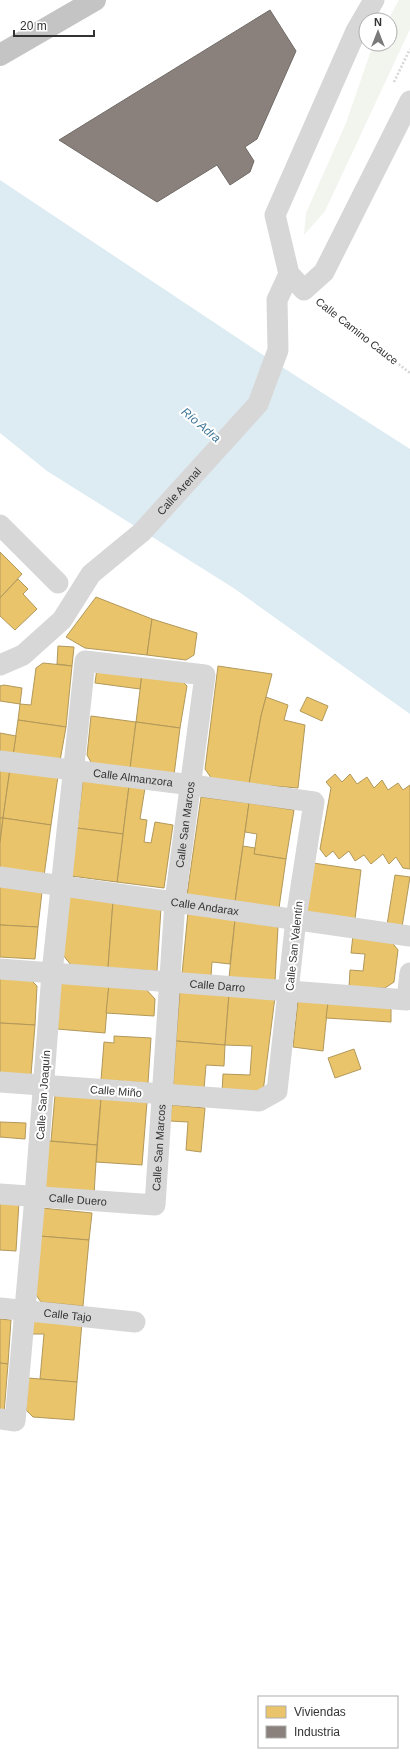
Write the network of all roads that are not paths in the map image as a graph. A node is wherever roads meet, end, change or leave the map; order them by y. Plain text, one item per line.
1 (95, 0) edge
2 (374, 0) edge
3 (0, 55) edge
4 (410, 101) edge
5 (289, 274) junction
6 (0, 525) edge
7 (58, 583) dead end
8 (0, 665) edge
9 (0, 761) edge
10 (73, 770) junction
11 (192, 785) junction
12 (314, 802) joint
13 (0, 877) edge
14 (60, 884) junction
15 (175, 901) junction
16 (296, 919) junction
17 (410, 936) edge
18 (0, 969) edge
19 (52, 973) junction
20 (410, 973) edge
21 (169, 981) junction
22 (289, 991) junction
23 (0, 1082) edge
24 (44, 1086) junction
25 (277, 1091) joint
26 (163, 1094) junction
27 (0, 1194) edge
28 (35, 1197) junction
29 (155, 1205) joint
30 (0, 1308) edge
31 (24, 1309) junction
32 (135, 1322) dead end
33 (7, 1420) edge

1 - 3 highway
2 - 5 street
4 - 5 street
5 - 8 street, Calle Arenal
6 - 7 street
9 - 10 street, Calle Almanzora
10 - 11 street, Calle Almanzora
10 - 11 street, Calle San Marcos
10 - 14 street, Calle San Joaquín
11 - 12 street, Calle Almanzora
11 - 15 street, Calle San Marcos
12 - 16 street, Calle San Valentín
13 - 14 street, Calle Andarax
14 - 15 street, Calle Andarax
14 - 19 street, Calle San Joaquín
15 - 16 street, Calle Andarax
15 - 21 street, Calle San Marcos
16 - 17 street, Calle Andarax
16 - 22 street, Calle San Valentín
18 - 19 street, Calle Darro
19 - 21 street, Calle Darro
19 - 24 street, Calle San Joaquín
20 - 22 street, Calle Darro
21 - 22 street, Calle Darro
21 - 26 street, Calle San Marcos
22 - 25 street, Calle San Valentín
23 - 24 street, Calle Miño
24 - 26 street, Calle Miño
24 - 28 street, Calle San Joaquín
25 - 26 street, Calle Miño
26 - 29 street, Calle San Marcos
27 - 28 street, Calle Duero
28 - 29 street, Calle Duero
28 - 31 street, Calle San Joaquín
30 - 31 street, Calle Tajo
31 - 32 street, Calle Tajo
31 - 33 street, Calle San Joaquín

